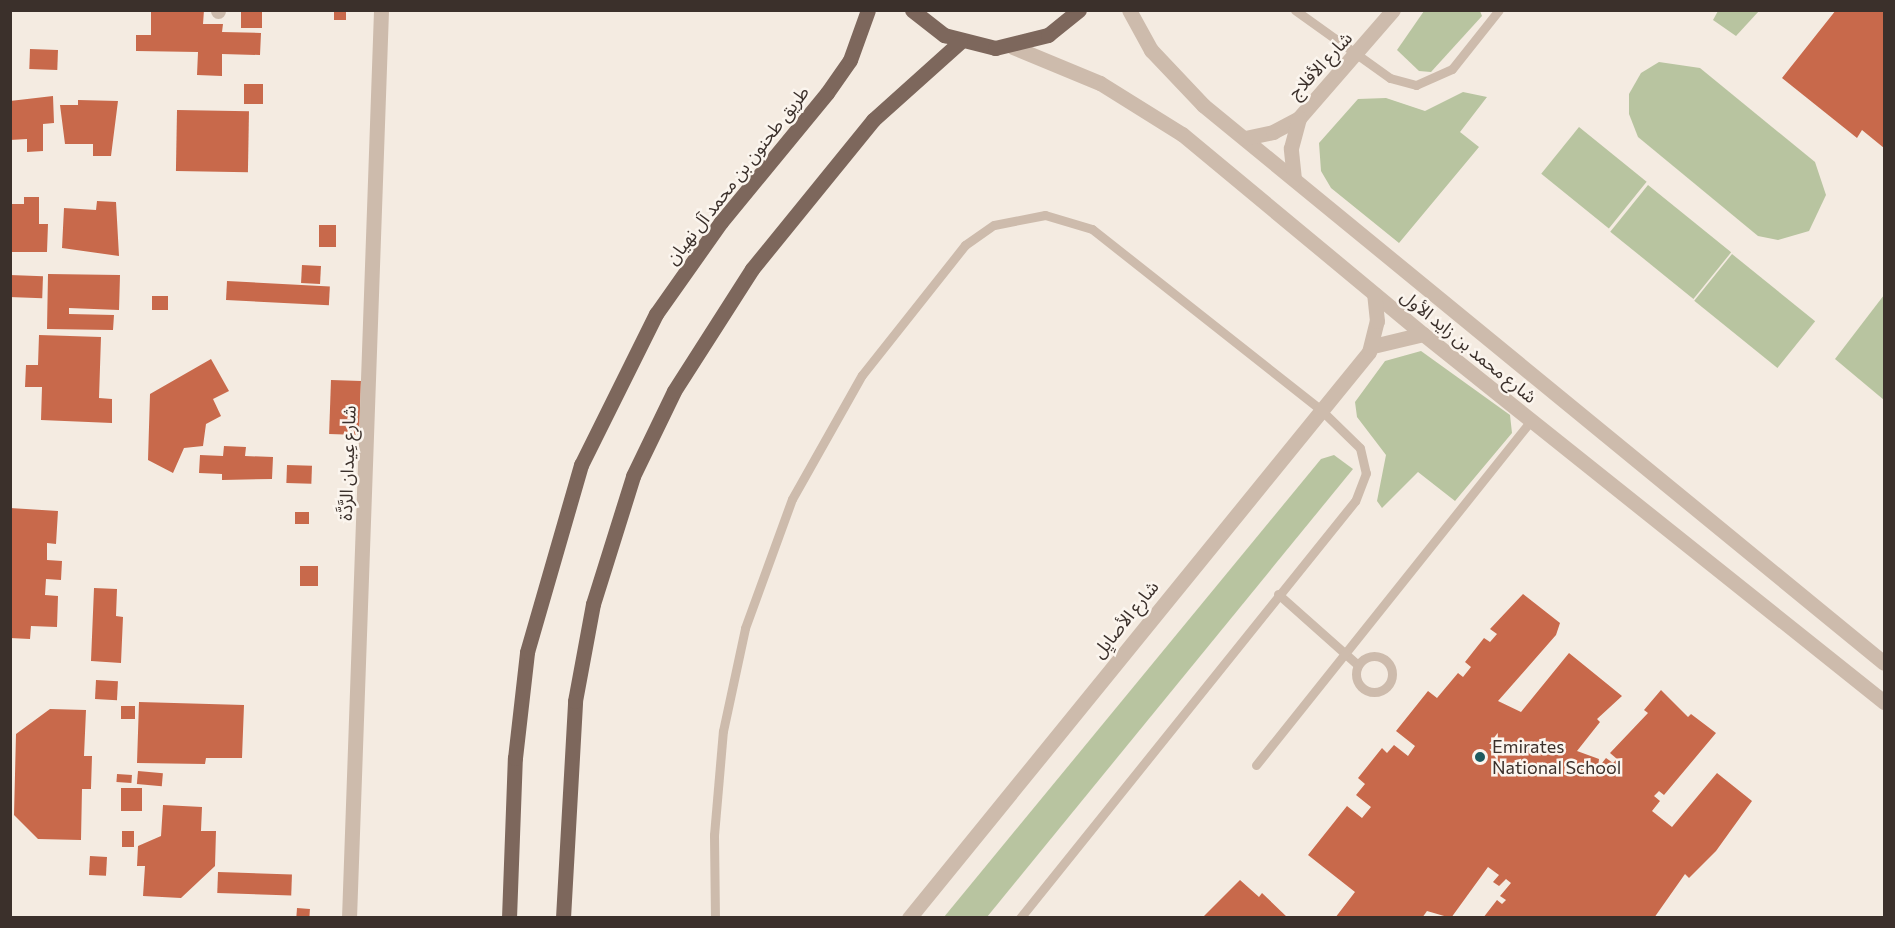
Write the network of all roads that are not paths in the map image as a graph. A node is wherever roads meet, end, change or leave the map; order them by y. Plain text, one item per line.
1 (381, 10) edge
2 (868, 10) edge
3 (912, 10) edge
4 (1079, 10) edge
5 (1129, 10) edge
6 (1295, 10) edge
7 (1393, 10) edge
8 (1499, 10) edge
9 (960, 42) junction
10 (1013, 47) junction
11 (1356, 56) junction
12 (1299, 118) junction
13 (1245, 138) junction
14 (1294, 179) junction
15 (1374, 294) junction
16 (1423, 334) junction
17 (1373, 346) junction
18 (1319, 408) junction
19 (1531, 420) junction
20 (1278, 594) junction
21 (1347, 654) junction
22 (1884, 663) edge
23 (1359, 665) dead end
24 (1884, 702) edge
25 (1256, 765) dead end
26 (349, 918) edge
27 (509, 918) edge
28 (563, 918) edge
29 (715, 918) edge
30 (909, 918) edge
31 (1020, 918) edge

1 - 26 street, شارع عِيدان الرَّدَّة
2 - 27 main road, طريق طحنون بن محمد آل نهيان
3 - 9 main road
4 - 10 main road
5 - 13 street, شارع محمد بن زايد الأول
6 - 11 lane
7 - 11 street, شارع الأفلاج
8 - 11 lane
9 - 10 main road
9 - 28 main road
10 - 15 street, شارع محمد بن زايد الأول
11 - 12 street, شارع الأفلاج
12 - 13 street, شارع الأفلاج
12 - 14 street, شارع الأفلاج
13 - 14 street, شارع محمد بن زايد الأول
14 - 22 street, شارع محمد بن زايد الأول
15 - 16 street, شارع محمد بن زايد الأول
15 - 17 street
16 - 17 street
16 - 19 street, شارع محمد بن زايد الأول
17 - 18 street, شارع الأصايِل
18 - 20 lane
18 - 29 lane
18 - 30 street, شارع الأصايِل
19 - 21 lane
19 - 24 street, شارع محمد بن زايد الأول
20 - 21 lane
20 - 31 lane
21 - 23 lane
21 - 25 lane

